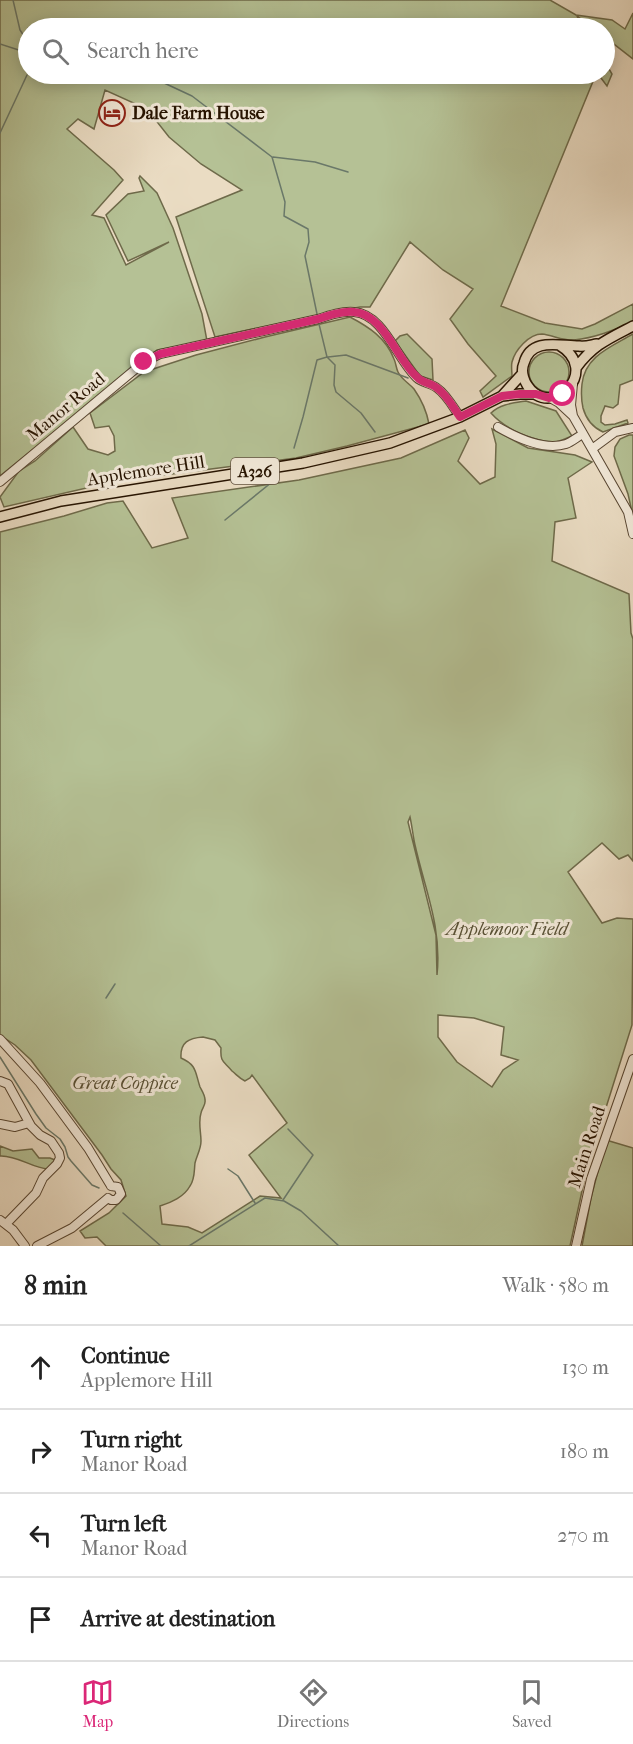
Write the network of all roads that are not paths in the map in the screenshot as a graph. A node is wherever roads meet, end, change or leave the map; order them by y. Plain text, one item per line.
1 (633, 326) edge
2 (559, 345) junction
3 (597, 345) junction
4 (576, 368) junction
5 (522, 374) junction
6 (573, 384) junction
7 (536, 394) junction
8 (502, 396) junction
9 (549, 398) junction
10 (573, 416) junction
11 (460, 417) junction
12 (498, 427) dead end
13 (633, 428) edge
14 (583, 434) junction
15 (592, 449) junction
16 (0, 482) edge
17 (0, 517) edge
18 (633, 534) edge
19 (0, 1039) edge
20 (633, 1059) edge
21 (0, 1081) edge
22 (29, 1123) junction
23 (0, 1124) edge
24 (111, 1186) junction
25 (108, 1198) junction
26 (3, 1222) edge
27 (25, 1246) edge
28 (38, 1246) edge
29 (576, 1246) edge

1 - 3 main road
2 - 3 main road
2 - 4 main road
2 - 5 main road
3 - 4 main road
4 - 6 main road
5 - 7 main road
5 - 8 main road, Applemore Hill / A326
6 - 9 main road
6 - 10 street
7 - 8 main road, Applemore Hill / A326
7 - 9 main road
8 - 11 main road, Applemore Hill / A326
9 - 10 street
10 - 14 street
11 - 16 street, Manor Road
11 - 17 main road, Applemore Hill / A326
12 - 14 street
13 - 15 street
14 - 15 street
15 - 18 street
19 - 24 street
20 - 29 street, Main Road
21 - 22 street
22 - 23 street
22 - 26 street
24 - 25 street
24 - 25 street
25 - 28 street
26 - 27 street

